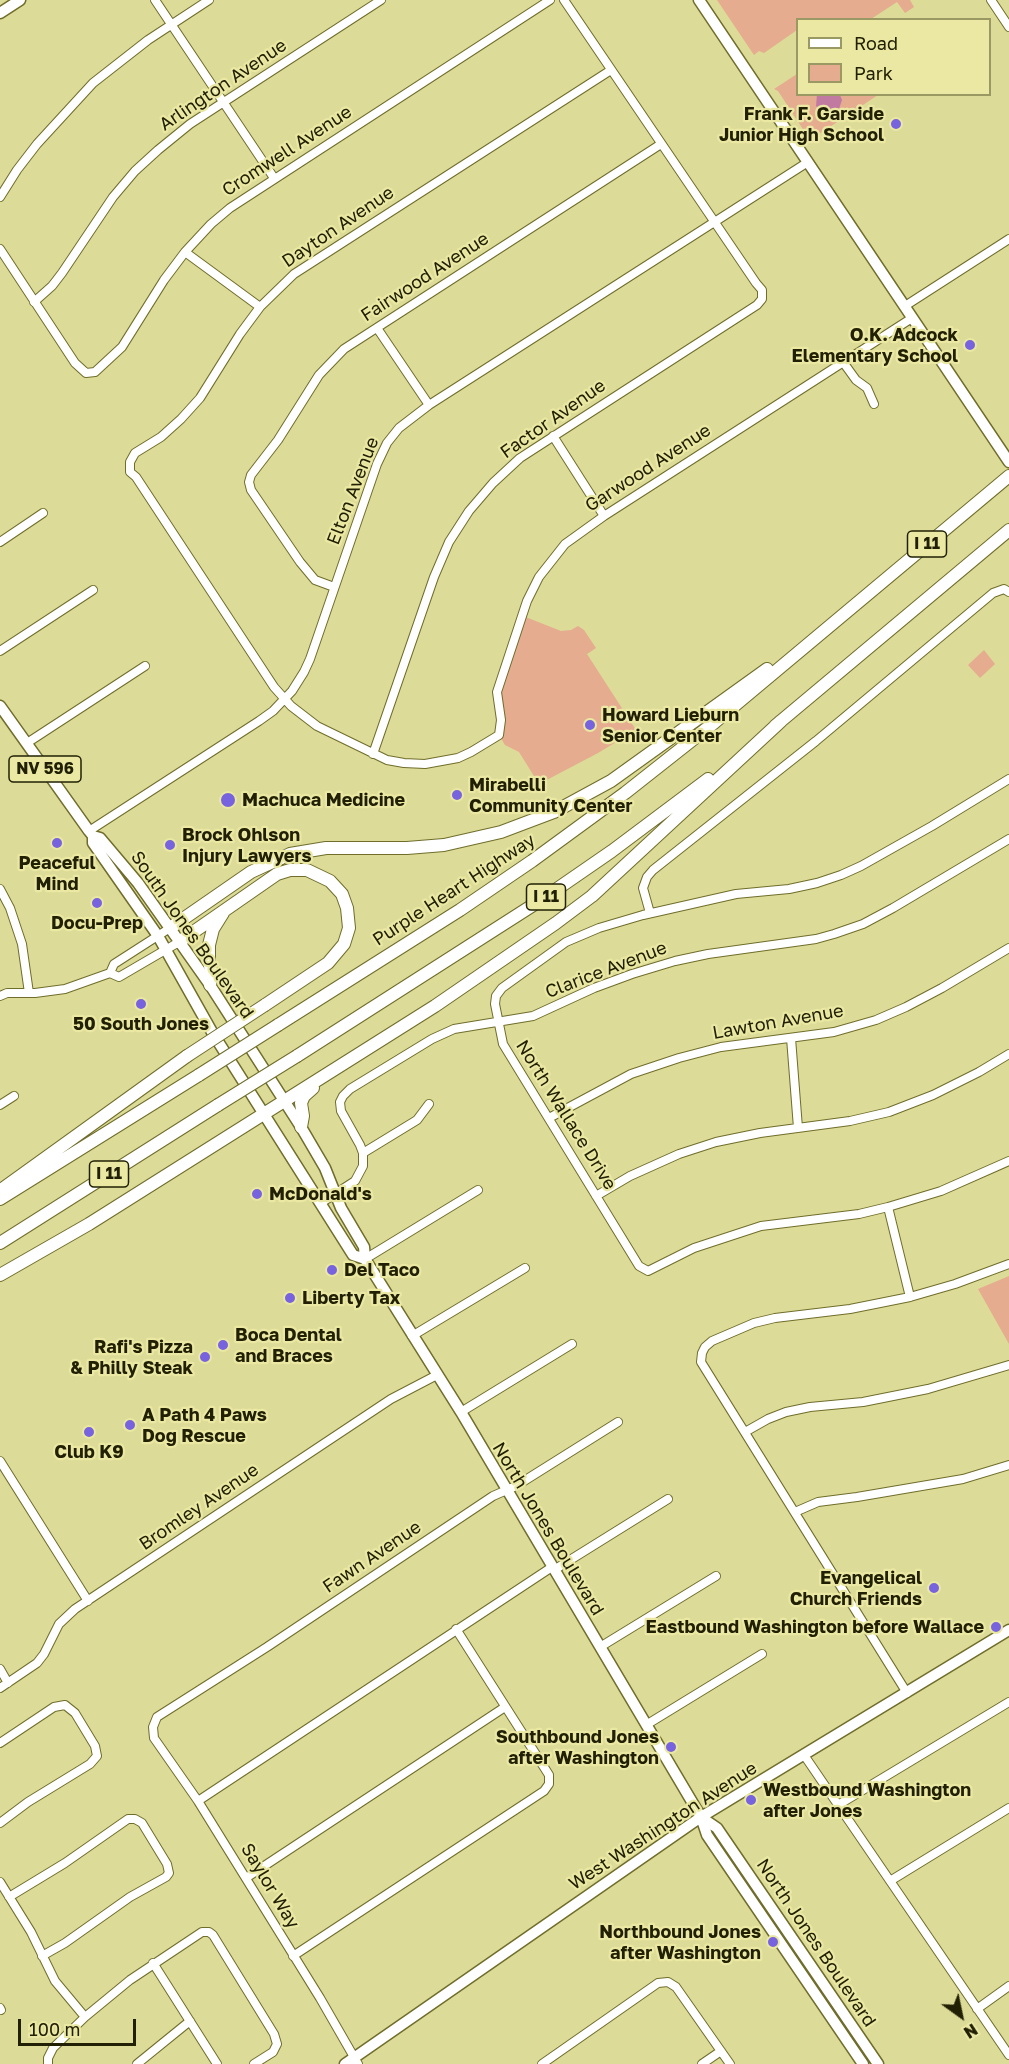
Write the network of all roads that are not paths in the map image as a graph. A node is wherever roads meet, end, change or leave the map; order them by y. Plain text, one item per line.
1 (20, 0) edge
2 (155, 0) edge
3 (209, 0) edge
4 (381, 0) edge
5 (550, 0) edge
6 (564, 0) edge
7 (699, 0) edge
8 (991, 0) edge
9 (0, 13) edge
10 (171, 25) junction
11 (1009, 27) edge
12 (611, 70) junction
13 (223, 102) junction
14 (662, 144) junction
15 (808, 162) junction
16 (274, 178) junction
17 (0, 197) edge
18 (715, 222) junction
19 (1009, 239) edge
20 (0, 249) edge
21 (185, 252) junction
22 (34, 302) junction
23 (905, 306) junction
24 (260, 307) junction
25 (912, 318) junction
26 (376, 328) junction
27 (843, 362) junction
28 (874, 404) dead end
29 (429, 405) junction
30 (553, 436) junction
31 (1009, 462) edge
32 (1009, 476) edge
33 (43, 513) dead end
34 (604, 516) junction
35 (1009, 530) edge
36 (0, 542) edge
37 (334, 588) junction
38 (93, 591) dead end
39 (1009, 592) edge
40 (846, 612) junction
41 (0, 651) edge
42 (145, 666) dead end
43 (284, 700) junction
44 (0, 706) edge
45 (781, 721) junction
46 (27, 743) junction
47 (373, 754) junction
48 (1009, 779) edge
49 (91, 834) junction
50 (1009, 838) edge
51 (0, 889) edge
52 (227, 907) junction
53 (650, 913) junction
54 (170, 928) junction
55 (158, 936) junction
56 (179, 942) junction
57 (1009, 948) edge
58 (165, 950) junction
59 (110, 973) junction
60 (210, 985) junction
61 (2, 992) edge
62 (29, 993) junction
63 (497, 1022) junction
64 (791, 1038) junction
65 (1009, 1054) edge
66 (258, 1060) joint
67 (237, 1073) joint
68 (316, 1082) junction
69 (14, 1096) dead end
70 (285, 1101) junction
71 (429, 1104) dead end
72 (0, 1105) edge
73 (263, 1114) junction
74 (549, 1118) junction
75 (301, 1127) junction
76 (798, 1128) junction
77 (363, 1154) junction
78 (1009, 1161) edge
79 (478, 1190) dead end
80 (0, 1191) edge
81 (335, 1194) junction
82 (596, 1196) junction
83 (0, 1199) edge
84 (321, 1203) junction
85 (888, 1207) junction
86 (0, 1243) edge
87 (365, 1259) junction
88 (1009, 1264) edge
89 (525, 1268) dead end
90 (0, 1275) edge
91 (910, 1297) junction
92 (412, 1336) junction
93 (572, 1344) dead end
94 (1009, 1365) edge
95 (436, 1375) junction
96 (461, 1412) junction
97 (618, 1422) dead end
98 (745, 1432) junction
99 (0, 1461) edge
100 (1009, 1465) edge
101 (506, 1491) junction
102 (668, 1498) dead end
103 (795, 1512) junction
104 (553, 1568) junction
105 (716, 1576) dead end
106 (88, 1601) junction
107 (456, 1629) junction
108 (1009, 1630) edge
109 (600, 1647) junction
110 (762, 1654) dead end
111 (0, 1669) edge
112 (8, 1683) junction
113 (0, 1688) edge
114 (907, 1693) junction
115 (1009, 1702) edge
116 (505, 1707) junction
117 (646, 1725) junction
118 (153, 1727) joint
119 (0, 1743) edge
120 (804, 1755) junction
121 (198, 1802) junction
122 (838, 1805) junction
123 (1009, 1808) edge
124 (700, 1817) junction
125 (0, 1823) edge
126 (246, 1878) junction
127 (890, 1881) junction
128 (0, 1882) edge
129 (9, 1897) junction
130 (42, 1956) junction
131 (293, 1956) junction
132 (153, 1963) junction
133 (1009, 1986) edge
134 (977, 2009) junction
135 (85, 2017) junction
136 (190, 2021) junction
137 (721, 2051) junction
138 (1009, 2055) edge
139 (48, 2061) edge
140 (352, 2062) edge
141 (137, 2064) edge
142 (217, 2064) edge
143 (254, 2064) edge
144 (542, 2064) edge
145 (702, 2064) edge
146 (730, 2064) edge
147 (863, 2064) edge
148 (878, 2064) edge

1 - 9 main road
2 - 10 street
3 - 10 street
4 - 13 street, Arlington Avenue
5 - 16 street, Cromwell Avenue
6 - 12 street
7 - 15 main road
8 - 11 street
10 - 13 street
10 - 17 street
12 - 14 street
12 - 24 street, Dayton Avenue
13 - 16 street
13 - 22 street, Arlington Avenue
14 - 18 street
14 - 26 street, Fairwood Avenue
15 - 18 street, Elton Avenue
15 - 23 main road
16 - 21 street, Cromwell Avenue
18 - 29 street, Elton Avenue
18 - 30 street, Factor Avenue
19 - 23 street
20 - 22 street
21 - 22 street, Cromwell Avenue
21 - 24 street
23 - 25 main road
24 - 43 street, Dayton Avenue
25 - 27 street, Garwood Avenue
25 - 31 main road
26 - 29 street
26 - 37 street, Fairwood Avenue
27 - 28 street
27 - 34 street, Garwood Avenue
29 - 37 street, Elton Avenue
30 - 34 street
30 - 47 street, Factor Avenue
32 - 40 highway, Purple Heart Highway / I 11
33 - 36 street
34 - 47 street, Garwood Avenue
35 - 45 highway, I 11
37 - 43 street, Elton Avenue
38 - 41 street
39 - 53 street
40 - 54 highway
40 - 83 highway, Purple Heart Highway / I 11, bridge
42 - 46 street
43 - 47 street
43 - 49 street, Elton Avenue
44 - 46 main road, South Jones Boulevard / NV 596
45 - 68 highway
45 - 86 highway, I 11, bridge
46 - 49 main road, South Jones Boulevard / NV 596
48 - 53 street, North Wallace Drive
49 - 54 main road, South Jones Boulevard / NV 596
49 - 55 main road, South Jones Boulevard / NV 596
50 - 63 street, Clarice Avenue
51 - 62 street
52 - 56 highway
52 - 60 highway
52 - 80 highway, bridge
53 - 63 street, North Wallace Drive
54 - 55 street
54 - 56 main road, South Jones Boulevard / NV 596
55 - 58 main road, South Jones Boulevard / NV 596
55 - 59 street
56 - 58 street
56 - 60 main road, South Jones Boulevard / NV 596
57 - 64 street, Lawton Avenue
58 - 59 street
58 - 67 main road, South Jones Boulevard / NV 596
59 - 62 street
60 - 66 main road, South Jones Boulevard / NV 596
61 - 62 street
63 - 74 street, North Wallace Drive
63 - 77 street, Clarice Avenue
64 - 74 street, Lawton Avenue
64 - 76 street
65 - 76 street
66 - 70 main road, North Jones Boulevard / NV 596
67 - 73 main road, North Jones Boulevard / NV 596
68 - 70 highway
68 - 75 highway
69 - 72 street
70 - 73 highway
70 - 75 main road, North Jones Boulevard / NV 596
71 - 77 street
73 - 84 main road, North Jones Boulevard / NV 596
73 - 90 highway
74 - 82 street, North Wallace Drive
75 - 81 main road, North Jones Boulevard / NV 596
76 - 82 street
77 - 81 street
78 - 85 street
79 - 87 street
81 - 84 street
81 - 87 main road, North Jones Boulevard
82 - 85 street, North Wallace Drive
84 - 87 main road, North Jones Boulevard
85 - 91 street
87 - 92 main road, North Jones Boulevard
88 - 91 street
89 - 92 street
91 - 98 street
92 - 95 main road, North Jones Boulevard
93 - 96 street
94 - 98 street
95 - 96 main road, North Jones Boulevard
95 - 106 street, Bromley Avenue
96 - 101 main road, North Jones Boulevard
97 - 101 street, Fawn Avenue
98 - 103 street
99 - 106 street
100 - 103 street
101 - 104 main road, North Jones Boulevard
101 - 118 street, Fawn Avenue
102 - 104 street
103 - 114 street
104 - 107 street
104 - 109 main road, North Jones Boulevard
105 - 109 street
106 - 112 street, Bromley Avenue
107 - 116 street
107 - 121 street
108 - 114 main road, West Washington Avenue
109 - 117 main road, North Jones Boulevard
110 - 117 street
111 - 112 street
112 - 113 street, Bromley Avenue
114 - 120 main road, West Washington Avenue
115 - 122 street
116 - 126 street
116 - 131 street
117 - 124 main road, North Jones Boulevard
118 - 121 street, Saylor Way
119 - 125 street
120 - 122 street
120 - 124 main road, West Washington Avenue
121 - 126 street, Saylor Way
122 - 127 street
123 - 127 street
124 - 140 main road, West Washington Avenue
124 - 147 main road, North Jones Boulevard
124 - 148 main road, North Jones Boulevard
126 - 131 street, Saylor Way
127 - 134 street
128 - 129 street
129 - 130 street
129 - 130 street
130 - 135 street
131 - 140 street, Saylor Way
132 - 135 street
132 - 136 street
132 - 143 street
133 - 134 street
134 - 138 street
135 - 139 street
136 - 141 street
136 - 142 street
137 - 144 street
137 - 145 street
137 - 146 street

